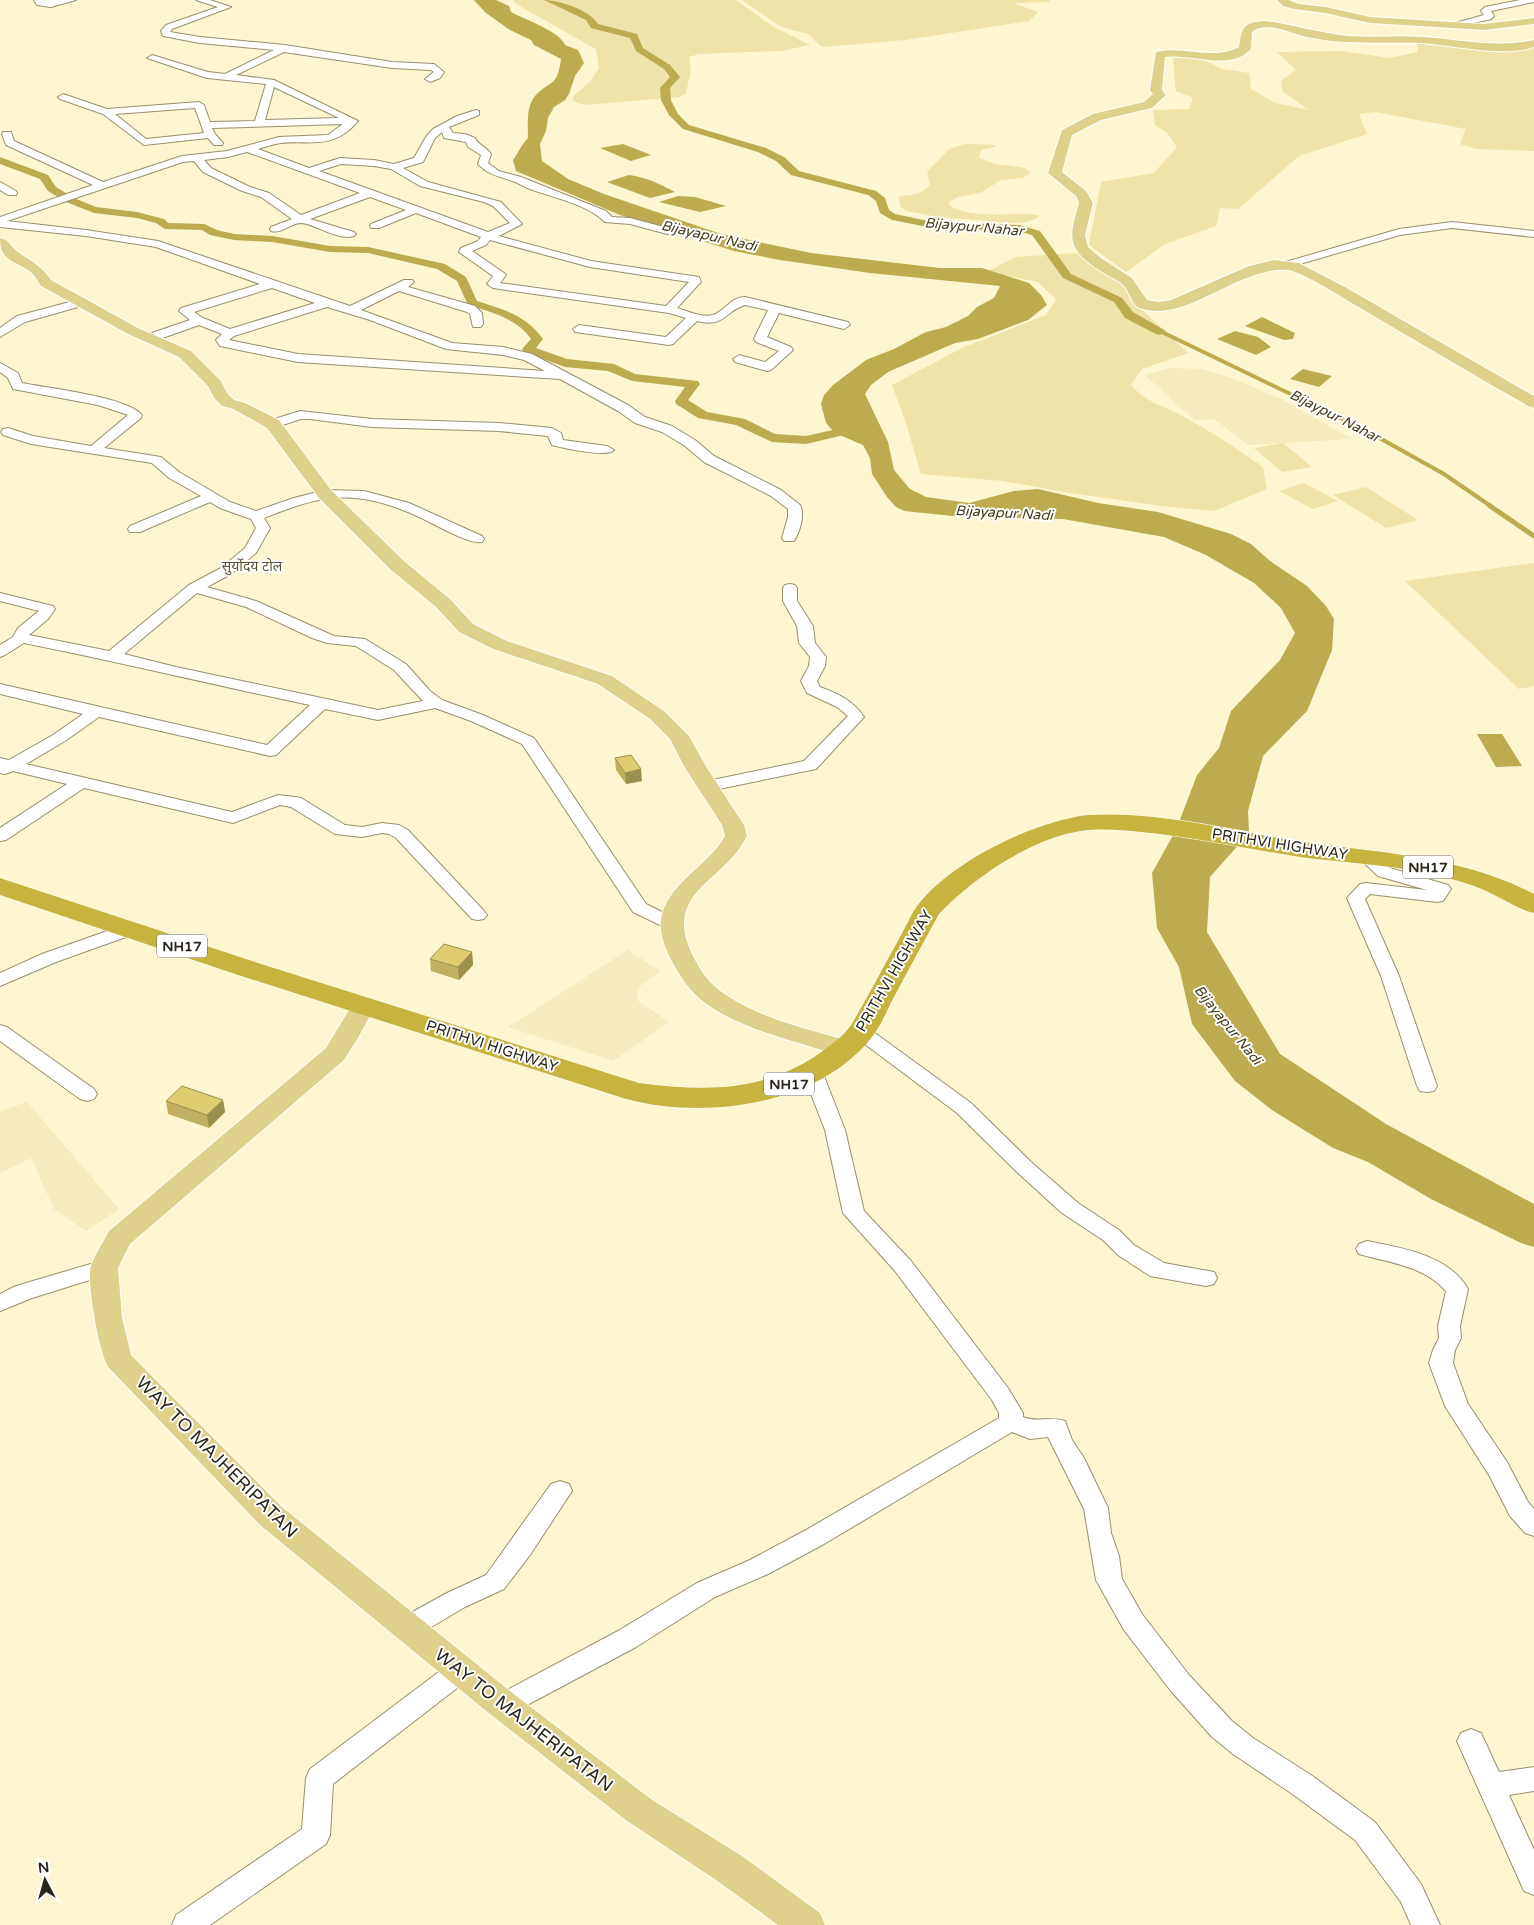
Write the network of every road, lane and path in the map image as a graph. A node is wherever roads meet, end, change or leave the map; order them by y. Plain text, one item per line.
1 (38, 0) edge
2 (72, 0) edge
3 (200, 0) edge
4 (1282, 0) edge
5 (1533, 0) edge
6 (1534, 21) edge
7 (1452, 25) junction
8 (1534, 43) edge
9 (284, 49) junction
10 (152, 58) dead end
11 (230, 77) junction
12 (430, 78) dead end
13 (270, 82) junction
14 (63, 97) dead end
15 (106, 112) junction
16 (476, 113) dead end
17 (353, 121) junction
18 (260, 122) junction
19 (441, 128) junction
20 (208, 130) junction
21 (7, 134) dead end
22 (248, 149) junction
23 (228, 154) junction
24 (196, 158) junction
25 (394, 167) junction
26 (310, 170) junction
27 (0, 185) edge
28 (103, 186) junction
29 (12, 193) dead end
30 (371, 193) junction
31 (60, 201) joint
32 (415, 210) junction
33 (299, 219) junction
34 (0, 222) edge
35 (375, 226) dead end
36 (275, 229) dead end
37 (671, 232) dead end
38 (350, 234) dead end
39 (1534, 234) edge
40 (488, 236) junction
41 (0, 242) edge
42 (1286, 264) junction
43 (409, 281) dead end
44 (271, 284) junction
45 (397, 287) junction
46 (327, 302) junction
47 (81, 303) junction
48 (775, 308) junction
49 (351, 310) junction
50 (669, 310) junction
51 (694, 317) junction
52 (200, 321) junction
53 (476, 324) dead end
54 (844, 325) dead end
55 (579, 329) dead end
56 (230, 332) junction
57 (0, 333) edge
58 (150, 338) junction
59 (739, 359) dead end
60 (0, 367) edge
61 (564, 377) junction
62 (1534, 403) edge
63 (273, 424) junction
64 (8, 432) dead end
65 (607, 450) dead end
66 (92, 451) junction
67 (325, 494) junction
68 (211, 497) junction
69 (256, 516) junction
70 (136, 528) dead end
71 (789, 538) dead end
72 (477, 540) dead end
73 (194, 588) junction
74 (790, 588) dead end
75 (0, 597) edge
76 (21, 638) junction
77 (0, 652) edge
78 (112, 656) junction
79 (0, 689) edge
80 (436, 703) junction
81 (322, 704) junction
82 (96, 712) junction
83 (4, 767) edge
84 (81, 782) junction
85 (708, 786) junction
86 (0, 836) edge
87 (1368, 858) junction
88 (0, 886) edge
89 (1534, 905) edge
90 (478, 914) dead end
91 (670, 923) junction
92 (130, 928) junction
93 (0, 980) edge
94 (364, 1005) junction
95 (0, 1031) edge
96 (853, 1040) junction
97 (812, 1071) junction
98 (1427, 1086) dead end
99 (87, 1094) dead end
100 (1367, 1249) dead end
101 (104, 1268) junction
102 (1206, 1278) dead end
103 (0, 1303) edge
104 (1011, 1422) junction
105 (560, 1491) dead end
106 (1534, 1526) edge
107 (407, 1628) junction
108 (461, 1670) junction
109 (503, 1705) junction
110 (1471, 1741) dead end
111 (1534, 1779) edge
112 (1492, 1785) junction
113 (1534, 1882) edge
114 (186, 1925) edge
115 (807, 1925) edge
116 (1426, 1925) edge

1 - 2 street
3 - 9 street
4 - 7 main road
5 - 7 street
6 - 7 main road
8 - 42 main road
9 - 11 street
9 - 12 street
10 - 11 street
11 - 13 street
13 - 17 street
13 - 18 street
14 - 15 street
15 - 20 street
15 - 20 street
16 - 19 street
17 - 18 street
17 - 22 street
18 - 20 street
19 - 25 street
19 - 37 street
20 - 23 street
21 - 28 street
22 - 23 street
22 - 26 street
23 - 24 street
24 - 28 street
24 - 33 street
25 - 26 street
25 - 40 street
26 - 30 street
27 - 29 street
28 - 31 street
30 - 32 street
30 - 33 street
31 - 34 street
32 - 35 street
32 - 40 street
33 - 36 street
33 - 38 street
34 - 44 street
39 - 42 street
40 - 50 street
40 - 50 street
41 - 47 main road
42 - 62 main road
43 - 45 street
44 - 46 street
44 - 52 street
45 - 49 street
45 - 53 street
46 - 49 street
46 - 56 street
47 - 57 street
47 - 58 main road
48 - 51 street
48 - 54 street
48 - 59 street
49 - 61 street
50 - 51 street
51 - 55 street
52 - 56 street
52 - 58 street
56 - 61 street
58 - 63 main road
60 - 66 street
61 - 71 street
63 - 65 street
63 - 67 main road
64 - 66 street
66 - 68 street
67 - 69 street
67 - 72 street
67 - 85 main road
68 - 69 street
68 - 70 street
69 - 73 street
73 - 78 street
73 - 80 street
74 - 85 street
75 - 76 street
76 - 77 street
76 - 78 street
78 - 81 street
79 - 82 street
80 - 81 street
80 - 91 street
81 - 82 street
82 - 83 street
83 - 84 street
84 - 86 street
84 - 90 street
85 - 91 main road
87 - 89 highway, PRITHVI HIGHWAY / NH17
87 - 96 highway, PRITHVI HIGHWAY / NH17
87 - 98 street
88 - 92 highway, PRITHVI HIGHWAY / NH17
91 - 96 main road
92 - 93 street
92 - 94 highway, PRITHVI HIGHWAY / NH17
94 - 97 highway, PRITHVI HIGHWAY / NH17
94 - 101 main road
95 - 99 street
96 - 97 highway, PRITHVI HIGHWAY / NH17
96 - 102 street
97 - 104 street
100 - 106 street
101 - 103 street
101 - 107 main road, WAY TO MAJHERIPATAN
104 - 109 street
104 - 116 street
105 - 107 street
107 - 108 main road, WAY TO MAJHERIPATAN
108 - 109 main road, WAY TO MAJHERIPATAN
108 - 114 street
109 - 115 main road, WAY TO MAJHERIPATAN
110 - 112 street
111 - 112 street
112 - 113 street

